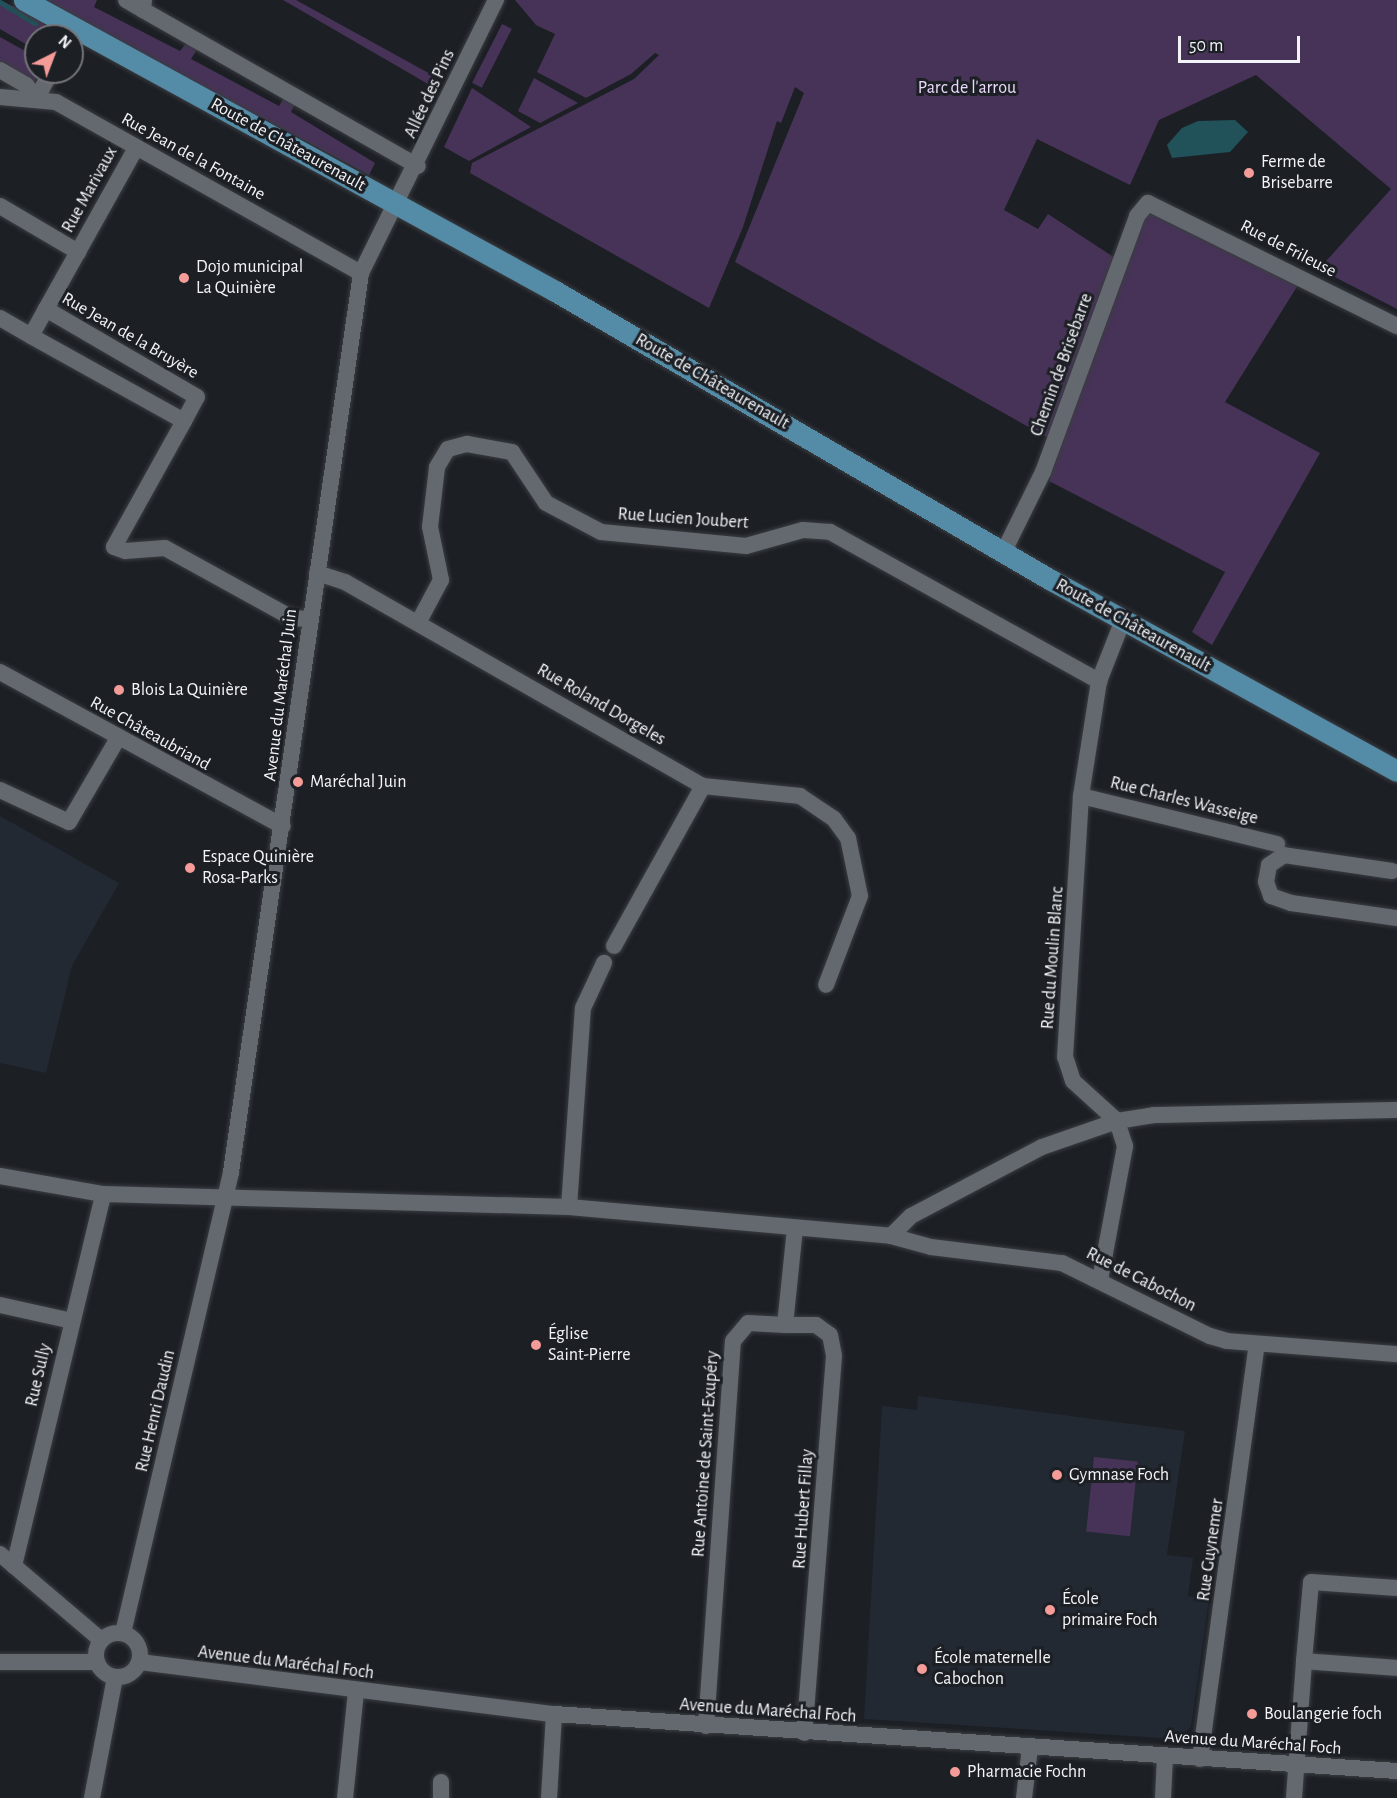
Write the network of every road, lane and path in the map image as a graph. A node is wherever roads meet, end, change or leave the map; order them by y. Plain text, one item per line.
1 (24, 0) edge
2 (126, 0) edge
3 (496, 0) edge
4 (144, 5) edge
5 (59, 24) edge
6 (84, 39) edge
7 (0, 70) edge
8 (45, 84) edge
9 (0, 97) edge
10 (37, 98) junction
11 (136, 148) junction
12 (418, 166) junction
13 (398, 205) junction
14 (1161, 206) joint
15 (0, 207) edge
16 (78, 252) junction
17 (362, 273) junction
18 (46, 309) junction
19 (0, 318) edge
20 (1397, 326) edge
21 (31, 336) junction
22 (184, 421) junction
23 (1004, 553) junction
24 (317, 573) junction
25 (310, 619) junction
26 (1123, 620) junction
27 (418, 623) junction
28 (0, 672) edge
29 (1099, 681) junction
30 (118, 738) junction
31 (1397, 771) edge
32 (704, 786) junction
33 (0, 790) edge
34 (1082, 796) junction
35 (283, 826) junction
36 (1277, 844) dead end
37 (1392, 872) dead end
38 (1397, 918) edge
39 (614, 946) dead end
40 (604, 963) dead end
41 (826, 985) dead end
42 (1397, 1110) edge
43 (1117, 1121) junction
44 (0, 1176) edge
45 (103, 1194) junction
46 (226, 1199) junction
47 (569, 1207) junction
48 (795, 1229) junction
49 (891, 1236) junction
50 (1100, 1280) junction
51 (0, 1305) edge
52 (72, 1321) junction
53 (785, 1325) junction
54 (1257, 1345) junction
55 (1397, 1354) edge
56 (0, 1554) edge
57 (14, 1566) junction
58 (1397, 1588) edge
59 (123, 1633) junction
60 (101, 1640) junction
61 (1304, 1661) junction
62 (0, 1662) edge
63 (97, 1662) junction
64 (140, 1662) junction
65 (1397, 1668) edge
66 (116, 1677) junction
67 (356, 1691) junction
68 (554, 1714) junction
69 (706, 1726) junction
70 (804, 1733) junction
71 (1030, 1748) junction
72 (1165, 1757) junction
73 (1200, 1759) junction
74 (1296, 1765) junction
75 (1397, 1771) edge
76 (92, 1798) edge
77 (345, 1798) edge
78 (549, 1798) edge
79 (1024, 1798) edge
80 (1163, 1798) edge
81 (1294, 1798) edge

1 - 5 main road, Route de Châteaurenault
2 - 4 street
3 - 12 street, Allée des Pins
4 - 12 street
6 - 13 main road, Route de Châteaurenault
7 - 10 street
8 - 10 street
9 - 10 street, Rue Jean de la Fontaine
10 - 11 street, Rue Jean de la Fontaine
11 - 16 street, Rue Marivaux
11 - 17 street, Rue Jean de la Fontaine
12 - 13 street, Allée des Pins
13 - 17 street, Avenue du Maréchal Juin
13 - 23 main road, Route de Châteaurenault
14 - 20 street, Rue de Frileuse
14 - 23 street, Chemin de Brisebarre
15 - 16 street, Rue Marivaux
16 - 18 street, Rue Marivaux
17 - 24 street, Avenue du Maréchal Juin
18 - 21 street, Rue Jean de la Bruyère
18 - 22 street, Rue Jean de la Bruyère
19 - 21 street
21 - 22 street
22 - 25 street, Rue Jean de la Bruyère
23 - 26 main road, Route de Châteaurenault
24 - 25 street, Avenue du Maréchal Juin
24 - 27 street, Rue Roland Dorgeles
25 - 35 street, Avenue du Maréchal Juin
26 - 29 street, Rue du Moulin Blanc
26 - 31 main road, Route de Châteaurenault
27 - 29 street, Rue Lucien Joubert
27 - 32 street, Rue Roland Dorgeles
28 - 30 street, Rue Châteaubriand
29 - 34 street, Rue du Moulin Blanc
30 - 33 street
30 - 35 street, Rue Châteaubriand
32 - 39 street
32 - 41 street
34 - 36 street, Rue Charles Wasseige
34 - 43 street, Rue du Moulin Blanc
35 - 46 street, Avenue du Maréchal Juin
37 - 38 street
40 - 47 street
42 - 43 street
43 - 49 street
43 - 50 street
44 - 45 street, Rue de Cabochon
45 - 46 street, Rue de Cabochon
45 - 52 street, Rue Sully
46 - 47 street, Rue de Cabochon
46 - 59 street, Rue Henri Daudin
47 - 48 street, Rue de Cabochon
48 - 49 street, Rue de Cabochon
48 - 53 street
49 - 50 street, Rue de Cabochon
50 - 54 street, Rue de Cabochon
51 - 52 street
52 - 57 street, Rue Sully
53 - 69 street, Rue Antoine de Saint-Exupéry
53 - 70 street, Rue Hubert Fillay
54 - 55 street, Rue de Cabochon
54 - 73 street, Rue Guynemer
56 - 57 street
57 - 60 street
58 - 61 street
59 - 60 street
59 - 64 street
60 - 63 street
61 - 65 street
61 - 74 street
62 - 63 street
63 - 66 street
64 - 66 street
64 - 67 street, Avenue du Maréchal Foch
66 - 76 street
67 - 68 street, Avenue du Maréchal Foch
67 - 77 street
68 - 69 street, Avenue du Maréchal Foch
68 - 78 street
69 - 70 street, Avenue du Maréchal Foch
70 - 71 street, Avenue du Maréchal Foch
71 - 72 street, Avenue du Maréchal Foch
71 - 79 street
72 - 73 street, Avenue du Maréchal Foch
72 - 80 street
73 - 74 street, Avenue du Maréchal Foch
74 - 75 street, Avenue du Maréchal Foch
74 - 81 street

